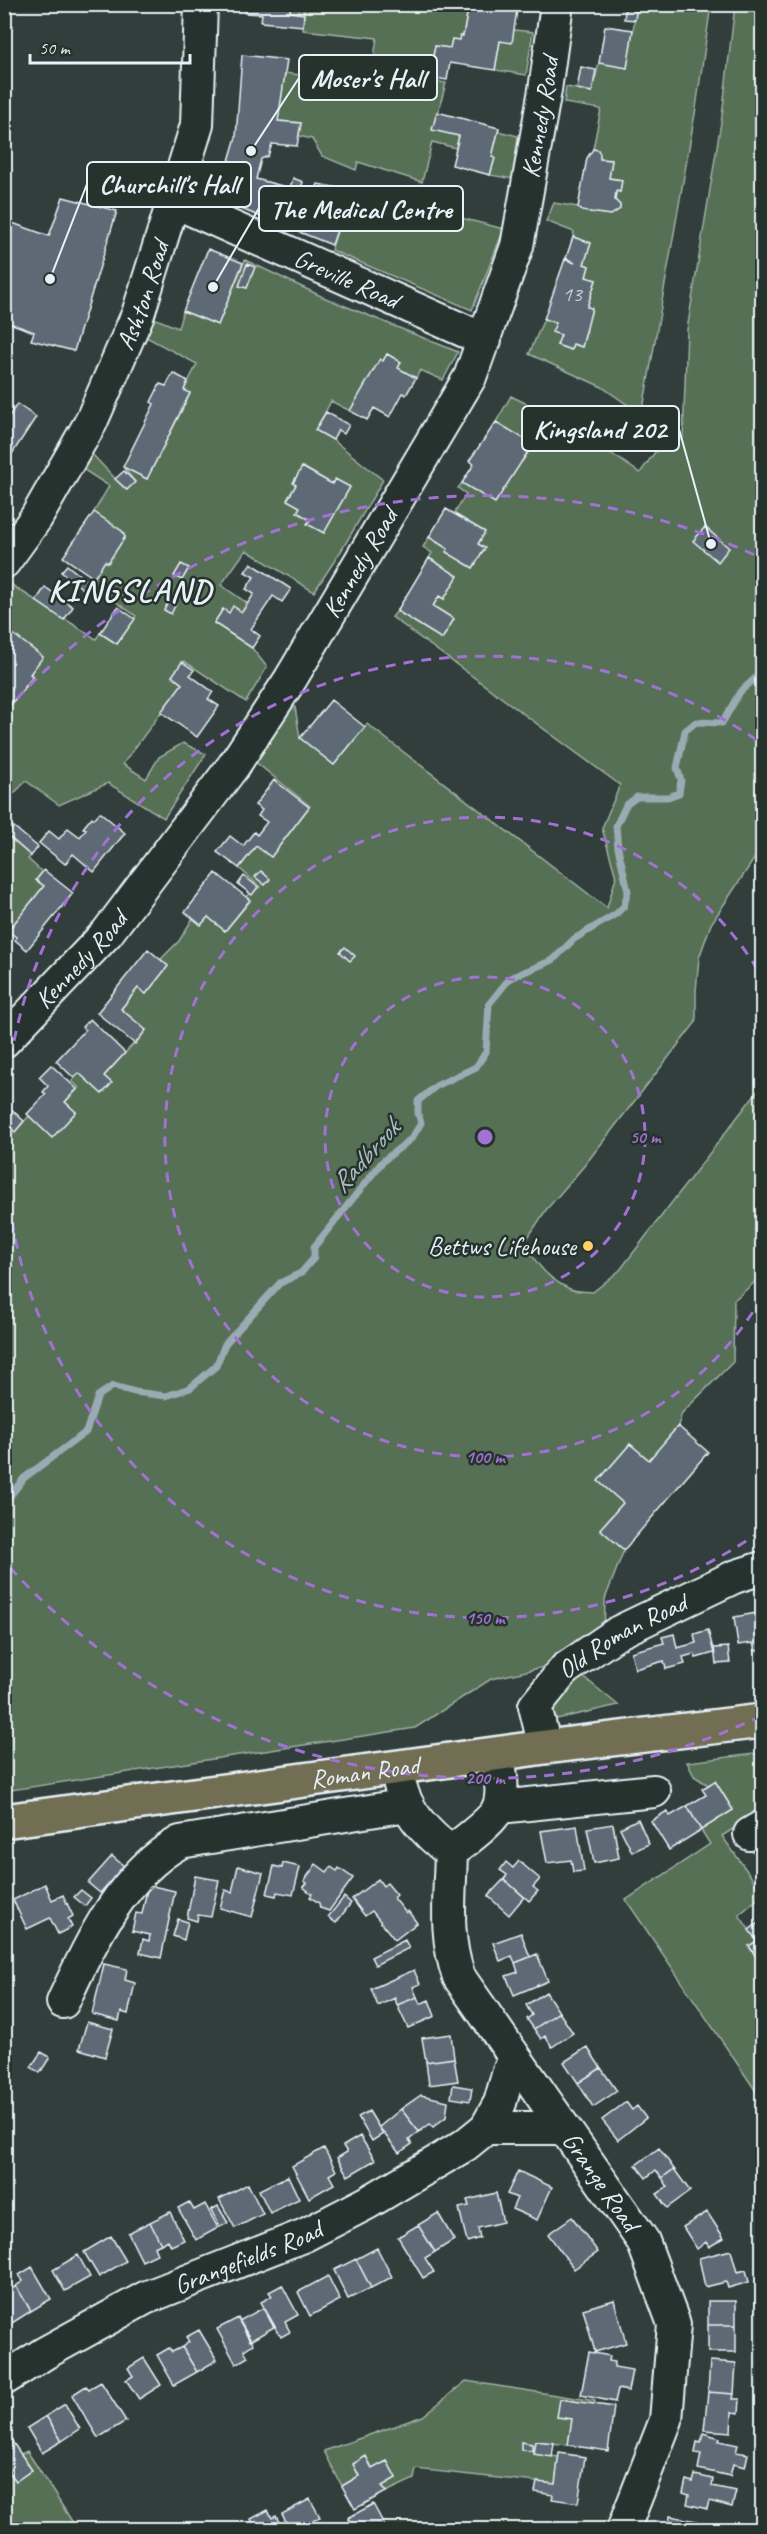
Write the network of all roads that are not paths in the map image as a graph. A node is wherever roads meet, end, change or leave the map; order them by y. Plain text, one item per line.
1 (201, 4) edge
2 (557, 4) edge
3 (175, 202) junction
4 (485, 340) junction
5 (4, 562) edge
6 (4, 1041) edge
7 (762, 1568) edge
8 (762, 1721) edge
9 (545, 1747) junction
10 (498, 1754) junction
11 (396, 1767) junction
12 (654, 1791) dead end
13 (407, 1805) junction
14 (499, 1807) junction
15 (4, 1821) edge
16 (451, 1852) junction
17 (63, 2002) dead end
18 (516, 2059) junction
19 (486, 2128) junction
20 (563, 2128) junction
21 (4, 2379) edge
22 (623, 2529) edge

1 - 3 street, Ashton Road
2 - 4 street, Kennedy Road
3 - 4 street, Greville Road
3 - 5 street, Ashton Road
4 - 6 street, Kennedy Road
7 - 9 street, Old Roman Road
8 - 9 main road, Roman Road
9 - 10 main road, Roman Road
10 - 11 main road, Roman Road
10 - 14 street
11 - 13 street
11 - 15 main road, Roman Road
12 - 14 street
13 - 16 street
13 - 17 street, Roman Road
14 - 16 street
16 - 18 street, Grange Road
18 - 19 street, Grangefields Road
18 - 20 street, Grange Road
19 - 20 street
19 - 21 street, Grangefields Road
20 - 22 street, Grange Road

